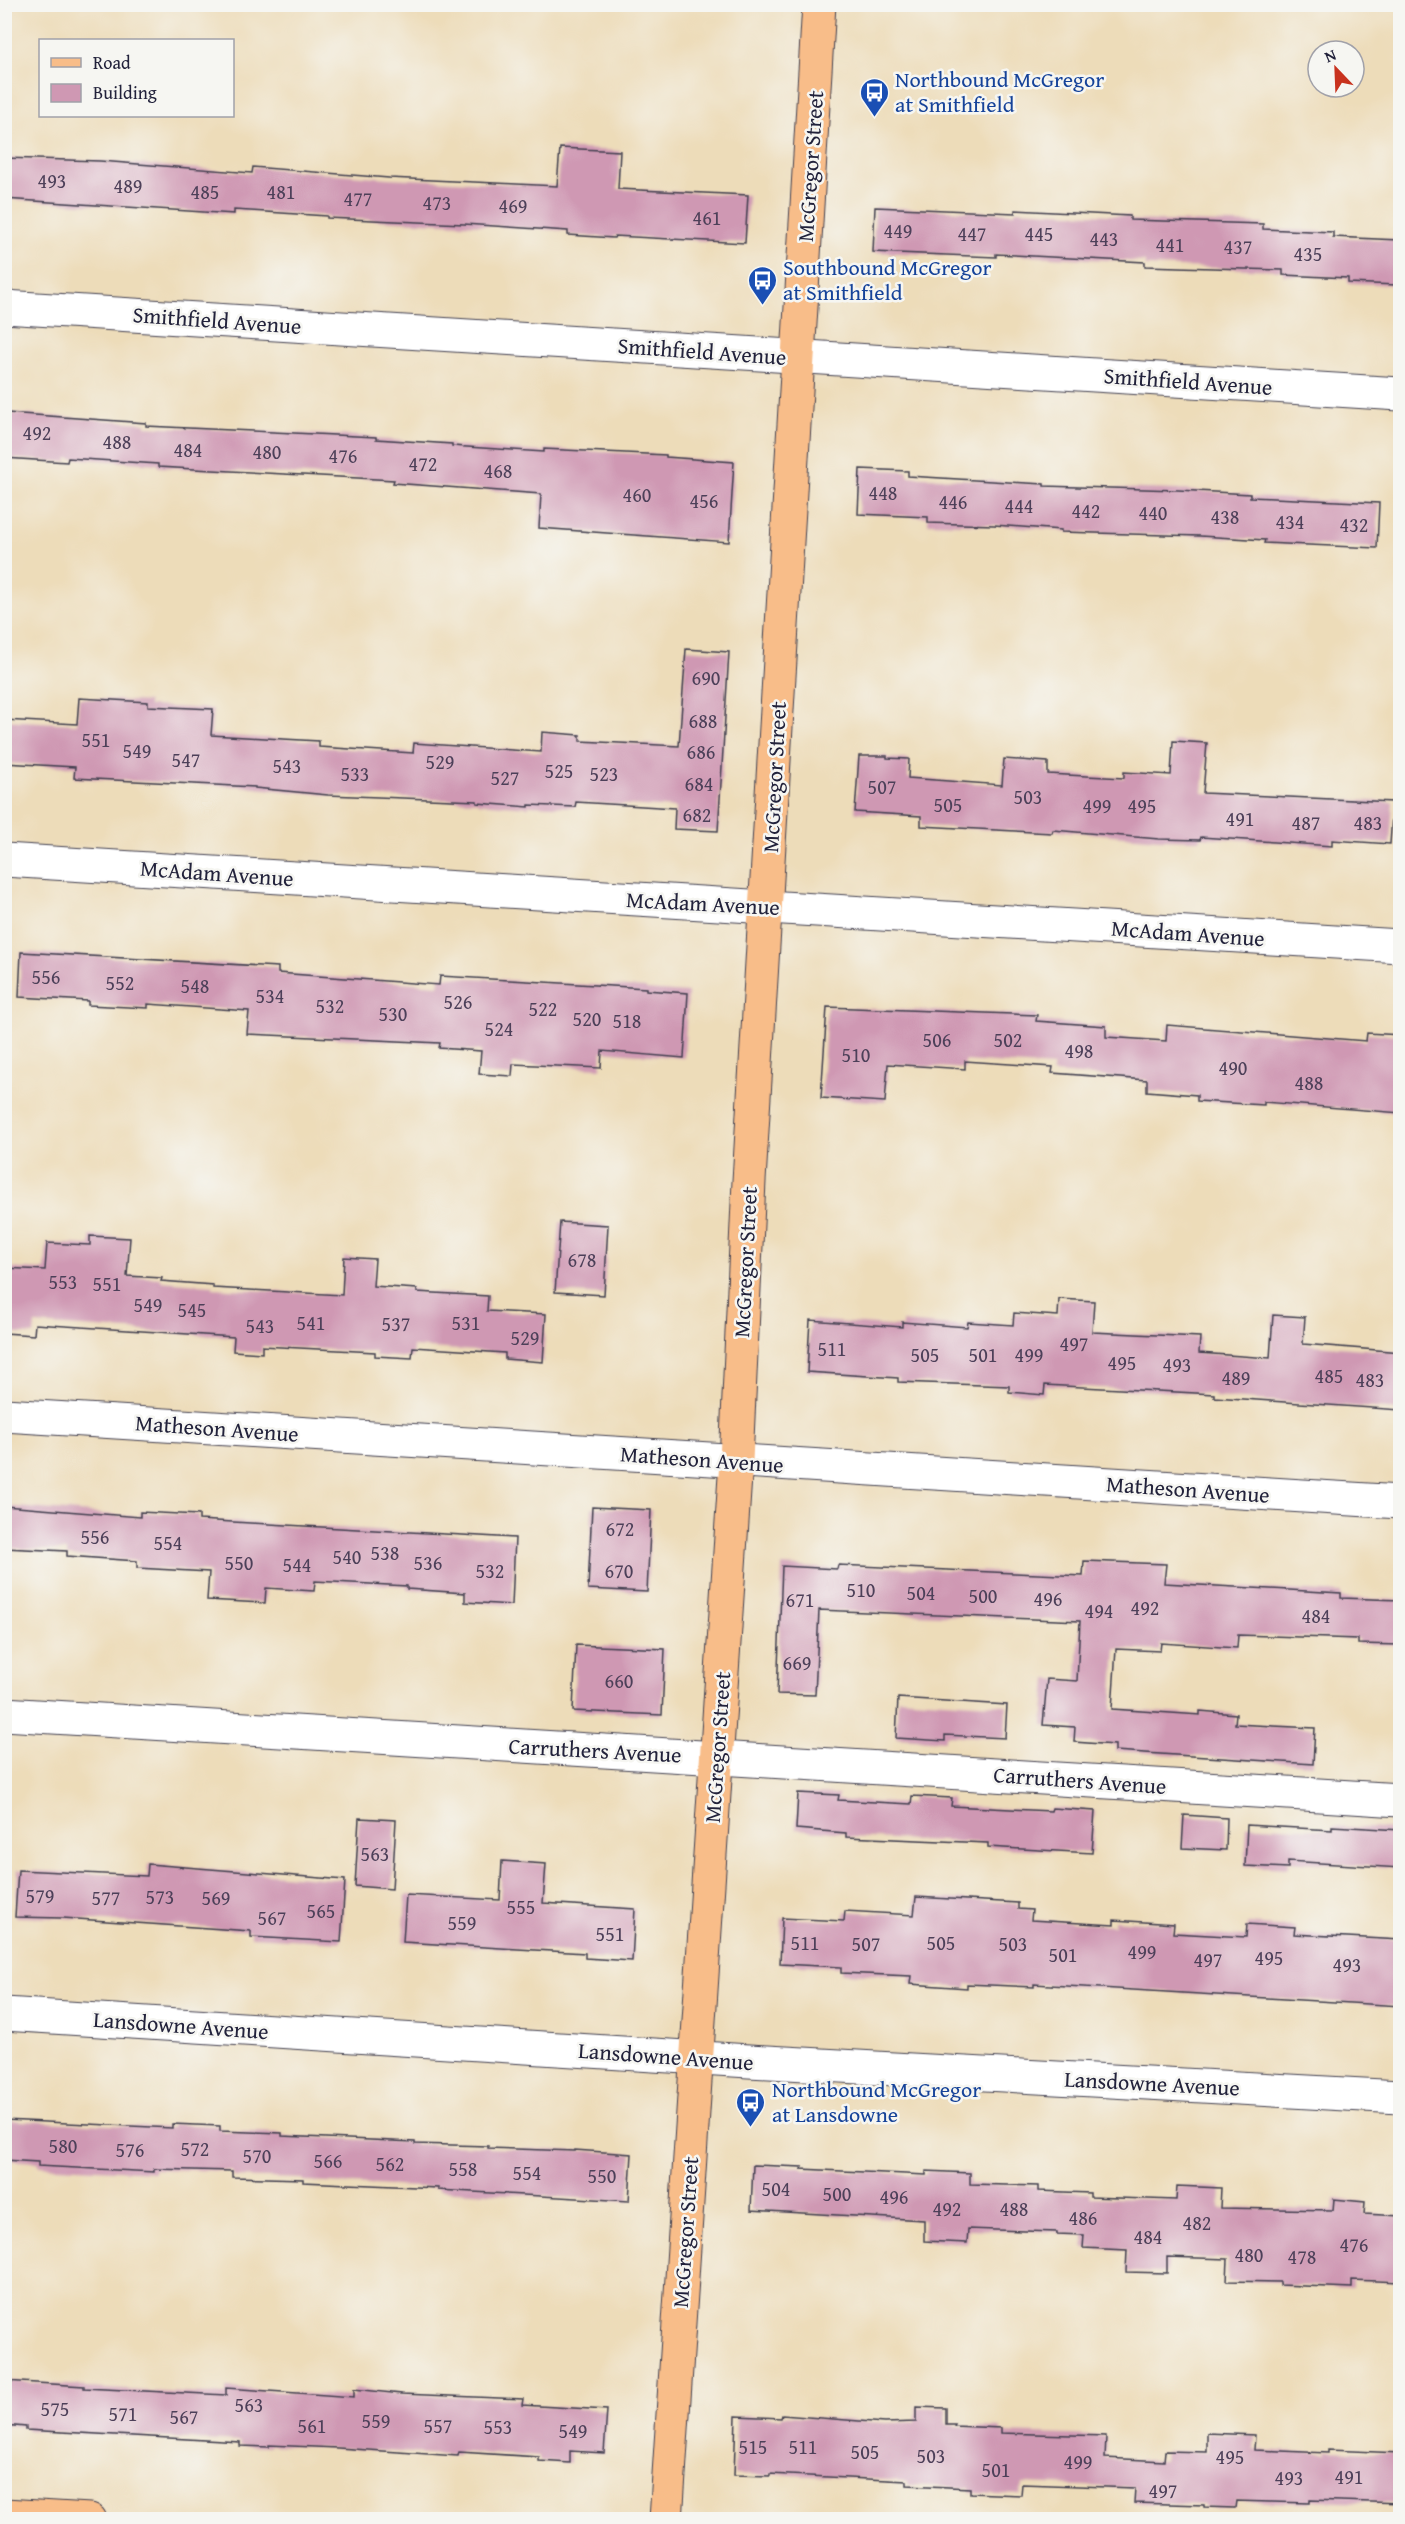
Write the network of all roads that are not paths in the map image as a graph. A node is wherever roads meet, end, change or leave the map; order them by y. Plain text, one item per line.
1 (819, 4) edge
2 (4, 307) edge
3 (798, 357) junction
4 (1401, 394) edge
5 (4, 860) edge
6 (766, 907) junction
7 (1401, 946) edge
8 (4, 1414) edge
9 (736, 1461) junction
10 (1401, 1502) edge
11 (4, 1714) edge
12 (716, 1757) junction
13 (1401, 1800) edge
14 (4, 2014) edge
15 (697, 2058) junction
16 (1401, 2097) edge
17 (4, 2515) edge
18 (90, 2520) edge
19 (666, 2520) edge

1 - 3 main road, McGregor Street
2 - 3 street, Smithfield Avenue
3 - 4 street, Smithfield Avenue
3 - 6 main road, McGregor Street
5 - 6 street, McAdam Avenue
6 - 7 street, McAdam Avenue
6 - 9 main road, McGregor Street
8 - 9 street, Matheson Avenue
9 - 10 street, Matheson Avenue
9 - 12 main road, McGregor Street
11 - 12 street, Carruthers Avenue
12 - 13 street, Carruthers Avenue
12 - 15 main road, McGregor Street
14 - 15 street, Lansdowne Avenue
15 - 16 street, Lansdowne Avenue
15 - 19 main road, McGregor Street
17 - 18 main road

